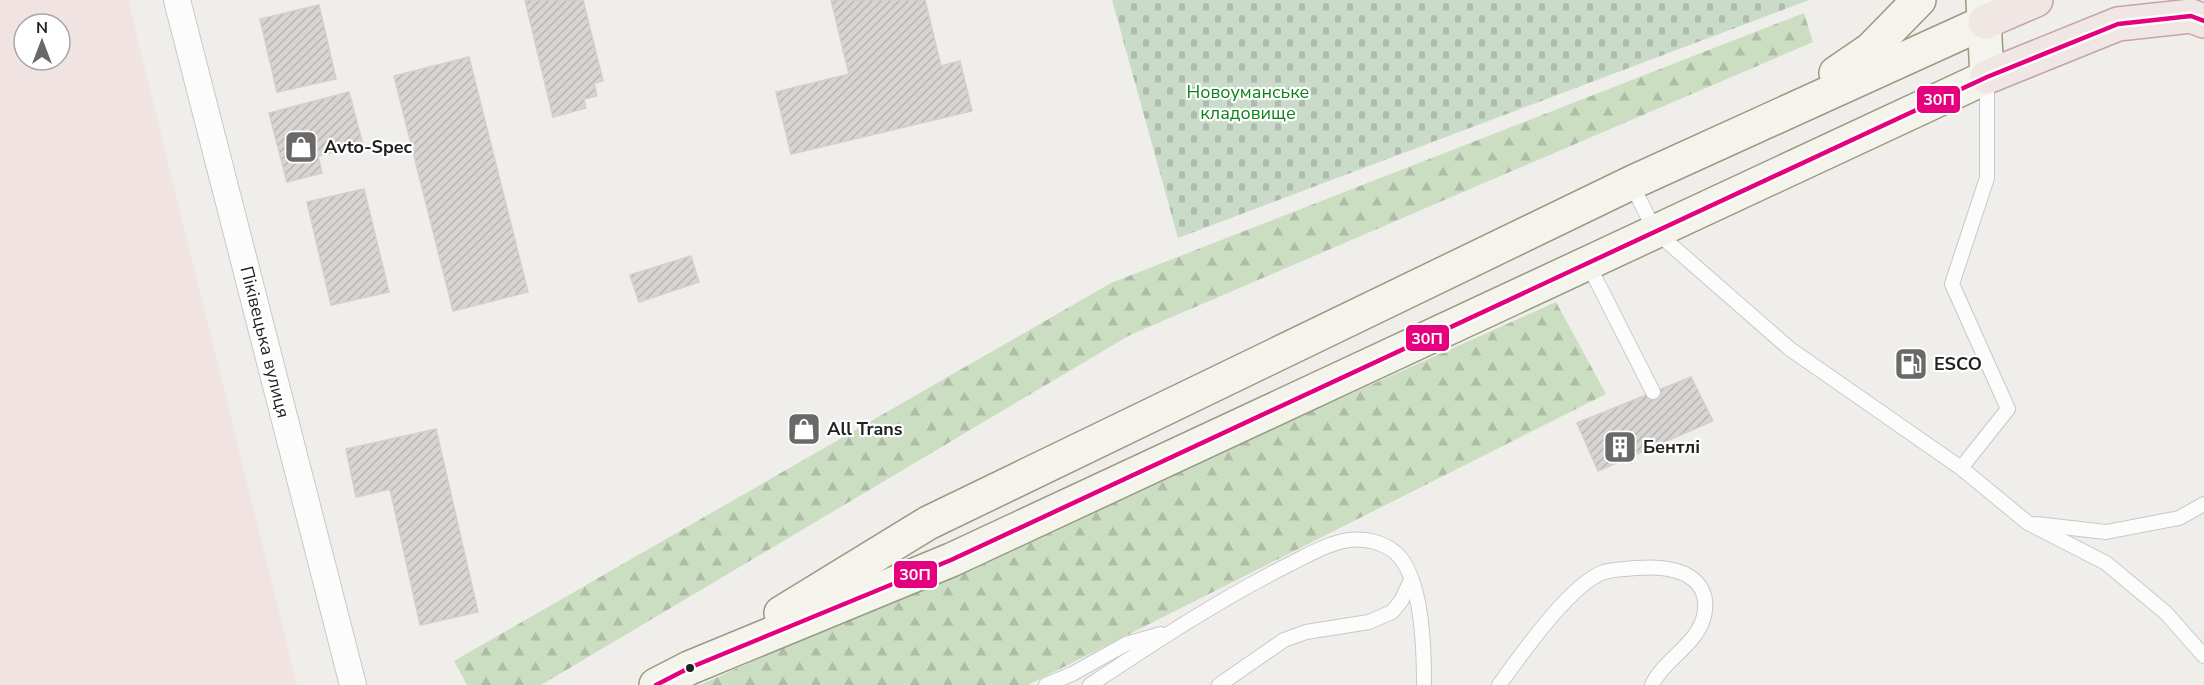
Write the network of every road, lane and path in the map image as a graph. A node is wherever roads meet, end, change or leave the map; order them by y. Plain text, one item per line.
1 (177, 0) edge
2 (1919, 0) edge
3 (2036, 0) edge
4 (1986, 7) edge
5 (2204, 21) edge
6 (1987, 76) junction
7 (1765, 121) junction
8 (1631, 183) junction
9 (1655, 231) junction
10 (1587, 262) junction
11 (1653, 392) dead end
12 (1961, 468) junction
13 (2204, 504) edge
14 (2028, 523) junction
15 (1411, 580) junction
16 (1171, 632) junction
17 (2204, 656) edge
18 (689, 668) junction
19 (353, 685) edge
20 (656, 685) edge
21 (1046, 685) edge
22 (1090, 685) edge
23 (1219, 685) edge
24 (1424, 685) edge
25 (1499, 685) edge
26 (1652, 685) edge

1 - 19 street, Піківецька вулиця
2 - 7 main road
3 - 4 highway
4 - 6 main road
4 - 7 main road
5 - 6 highway
6 - 9 main road
6 - 12 lane
7 - 8 main road
8 - 9 lane
8 - 18 main road
9 - 10 main road
9 - 12 lane
10 - 11 lane
10 - 18 main road
12 - 14 lane
13 - 14 lane
14 - 17 lane
15 - 16 lane
15 - 23 lane
15 - 24 lane
16 - 21 lane
16 - 22 lane
18 - 20 main road
25 - 26 lane

